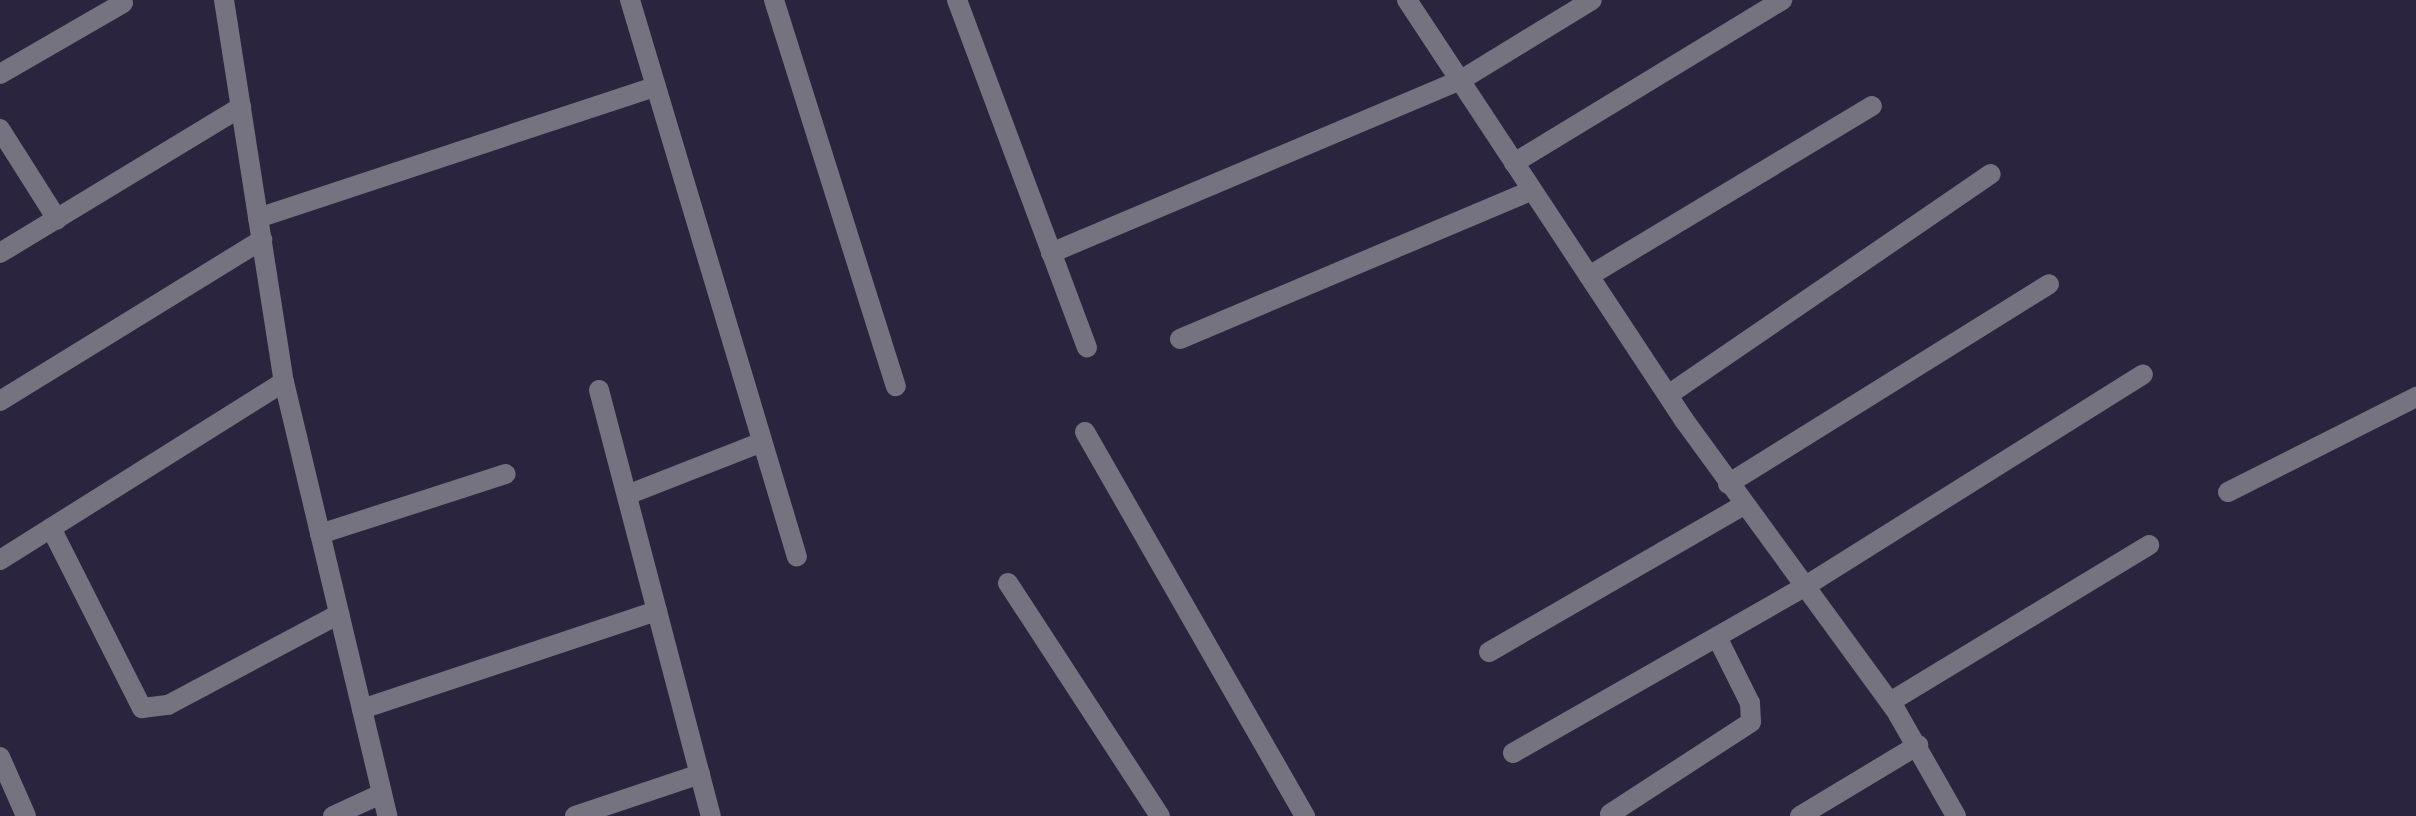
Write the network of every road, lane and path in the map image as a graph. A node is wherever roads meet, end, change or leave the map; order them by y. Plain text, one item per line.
1 (224, 0) edge
2 (630, 0) edge
3 (957, 0) edge
4 (1407, 0) edge
5 (1592, 0) edge
6 (1782, 0) edge
7 (781, 2) edge
8 (123, 3) dead end
9 (0, 74) edge
10 (1461, 80) junction
11 (656, 86) junction
12 (1872, 106) dead end
13 (241, 107) junction
14 (0, 129) edge
15 (1514, 163) junction
16 (1991, 174) dead end
17 (1532, 190) junction
18 (258, 218) junction
19 (56, 219) junction
20 (262, 240) junction
21 (0, 253) edge
22 (1052, 253) junction
23 (1589, 276) junction
24 (2050, 284) dead end
25 (1180, 340) dead end
26 (1086, 347) dead end
27 (2143, 374) dead end
28 (284, 382) junction
29 (896, 386) dead end
30 (599, 390) dead end
31 (1668, 395) junction
32 (2416, 397) edge
33 (0, 400) edge
34 (1086, 432) dead end
35 (762, 442) junction
36 (506, 474) dead end
37 (1728, 484) junction
38 (2228, 492) dead end
39 (627, 495) junction
40 (1744, 505) junction
41 (52, 528) junction
42 (320, 534) junction
43 (2149, 545) dead end
44 (797, 556) dead end
45 (0, 560) edge
46 (1008, 583) dead end
47 (1804, 587) junction
48 (657, 610) junction
49 (339, 614) junction
50 (1717, 637) junction
51 (1489, 652) dead end
52 (1890, 702) junction
53 (362, 709) junction
54 (1918, 745) junction
55 (1513, 753) dead end
56 (0, 757) edge
57 (700, 774) junction
58 (381, 794) junction
59 (1610, 814) edge
60 (26, 816) edge
61 (332, 816) edge
62 (386, 816) edge
63 (576, 816) edge
64 (711, 816) edge
65 (1160, 816) edge
66 (1305, 816) edge
67 (1800, 816) edge
68 (1956, 816) edge

1 - 13 street
2 - 11 street
3 - 22 street
4 - 10 street
5 - 10 street
6 - 15 street
7 - 29 street
8 - 9 street
10 - 15 street
10 - 22 street
11 - 18 street
11 - 35 street
12 - 23 street
13 - 18 street
13 - 19 street
14 - 19 street
15 - 17 street
16 - 31 street
17 - 23 street
17 - 25 street
18 - 20 street
19 - 21 street
20 - 28 street
20 - 33 street
22 - 26 street
23 - 31 street
24 - 37 street
27 - 47 street
28 - 41 street
28 - 42 street
30 - 39 street
31 - 37 street
32 - 38 street
34 - 66 street
35 - 39 street
35 - 44 street
36 - 42 street
37 - 40 street
39 - 48 street
40 - 47 street
40 - 51 street
41 - 45 street
41 - 49 street
42 - 49 street
43 - 52 street
46 - 65 street
47 - 50 street
47 - 52 street
48 - 53 street
48 - 57 street
49 - 53 street
50 - 55 street
50 - 59 street
52 - 54 street
53 - 58 street
54 - 67 street
54 - 68 street
56 - 60 street
57 - 63 street
57 - 64 street
58 - 61 street
58 - 62 street

